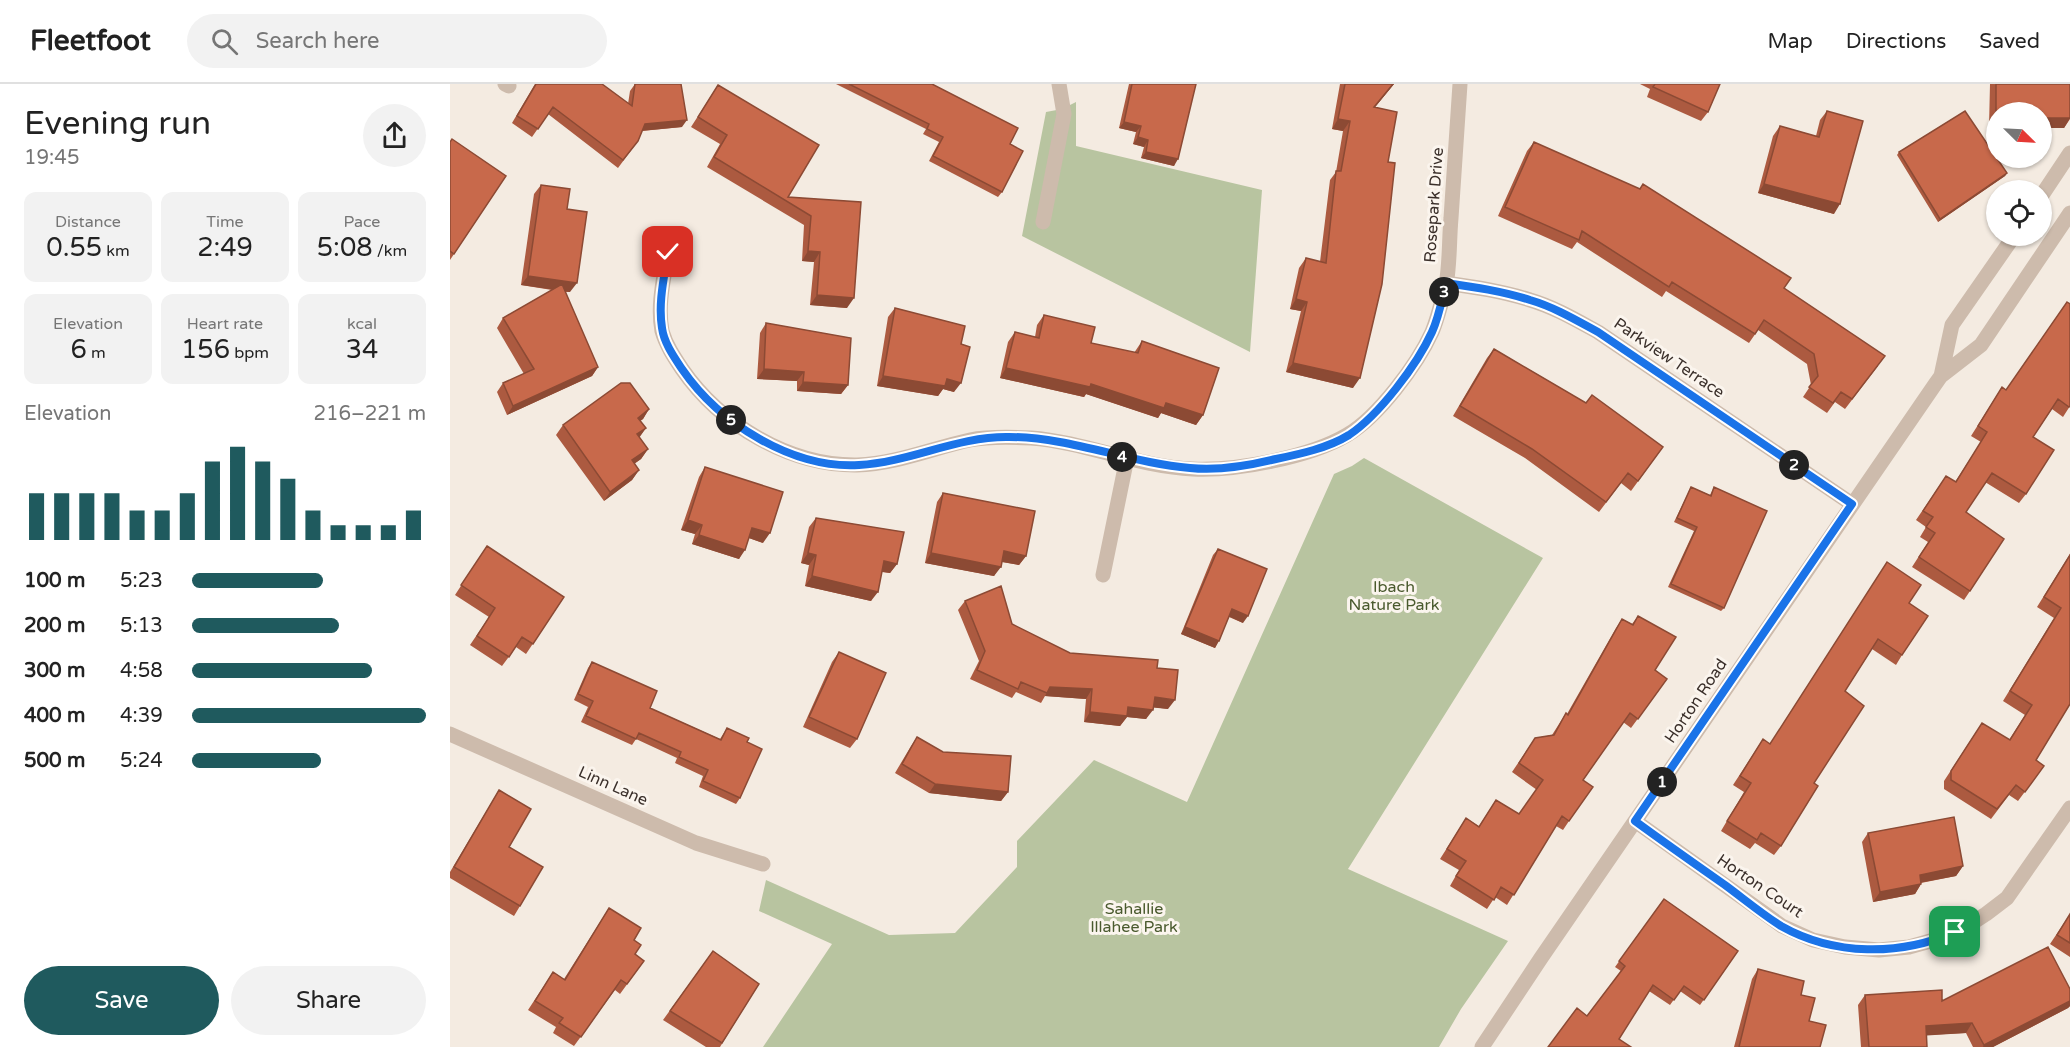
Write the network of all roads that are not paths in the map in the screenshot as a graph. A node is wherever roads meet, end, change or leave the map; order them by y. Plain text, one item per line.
1 (1059, 84) edge
2 (1460, 84) edge
3 (2070, 153) edge
4 (2052, 180) edge
5 (2070, 213) edge
6 (1043, 222) dead end
7 (2007, 246) edge
8 (668, 252) dead end
9 (1446, 283) junction
10 (1941, 376) junction
11 (1127, 458) junction
12 (1852, 504) junction
13 (1103, 575) dead end
14 (450, 734) edge
15 (2070, 808) edge
16 (1635, 821) junction
17 (763, 864) dead end
18 (1482, 1047) edge

1 - 6 street
2 - 9 street, Rosepark Drive
3 - 4 street
5 - 10 street, Horton Road
7 - 10 street, Horton Road
8 - 11 street, Rosepark Drive
9 - 11 street, Rosepark Drive
9 - 12 street, Parkview Terrace
10 - 12 street, Horton Road
11 - 13 street
12 - 16 street, Horton Road
14 - 17 street, Linn Lane
15 - 16 street, Horton Court
16 - 18 street, Horton Road

